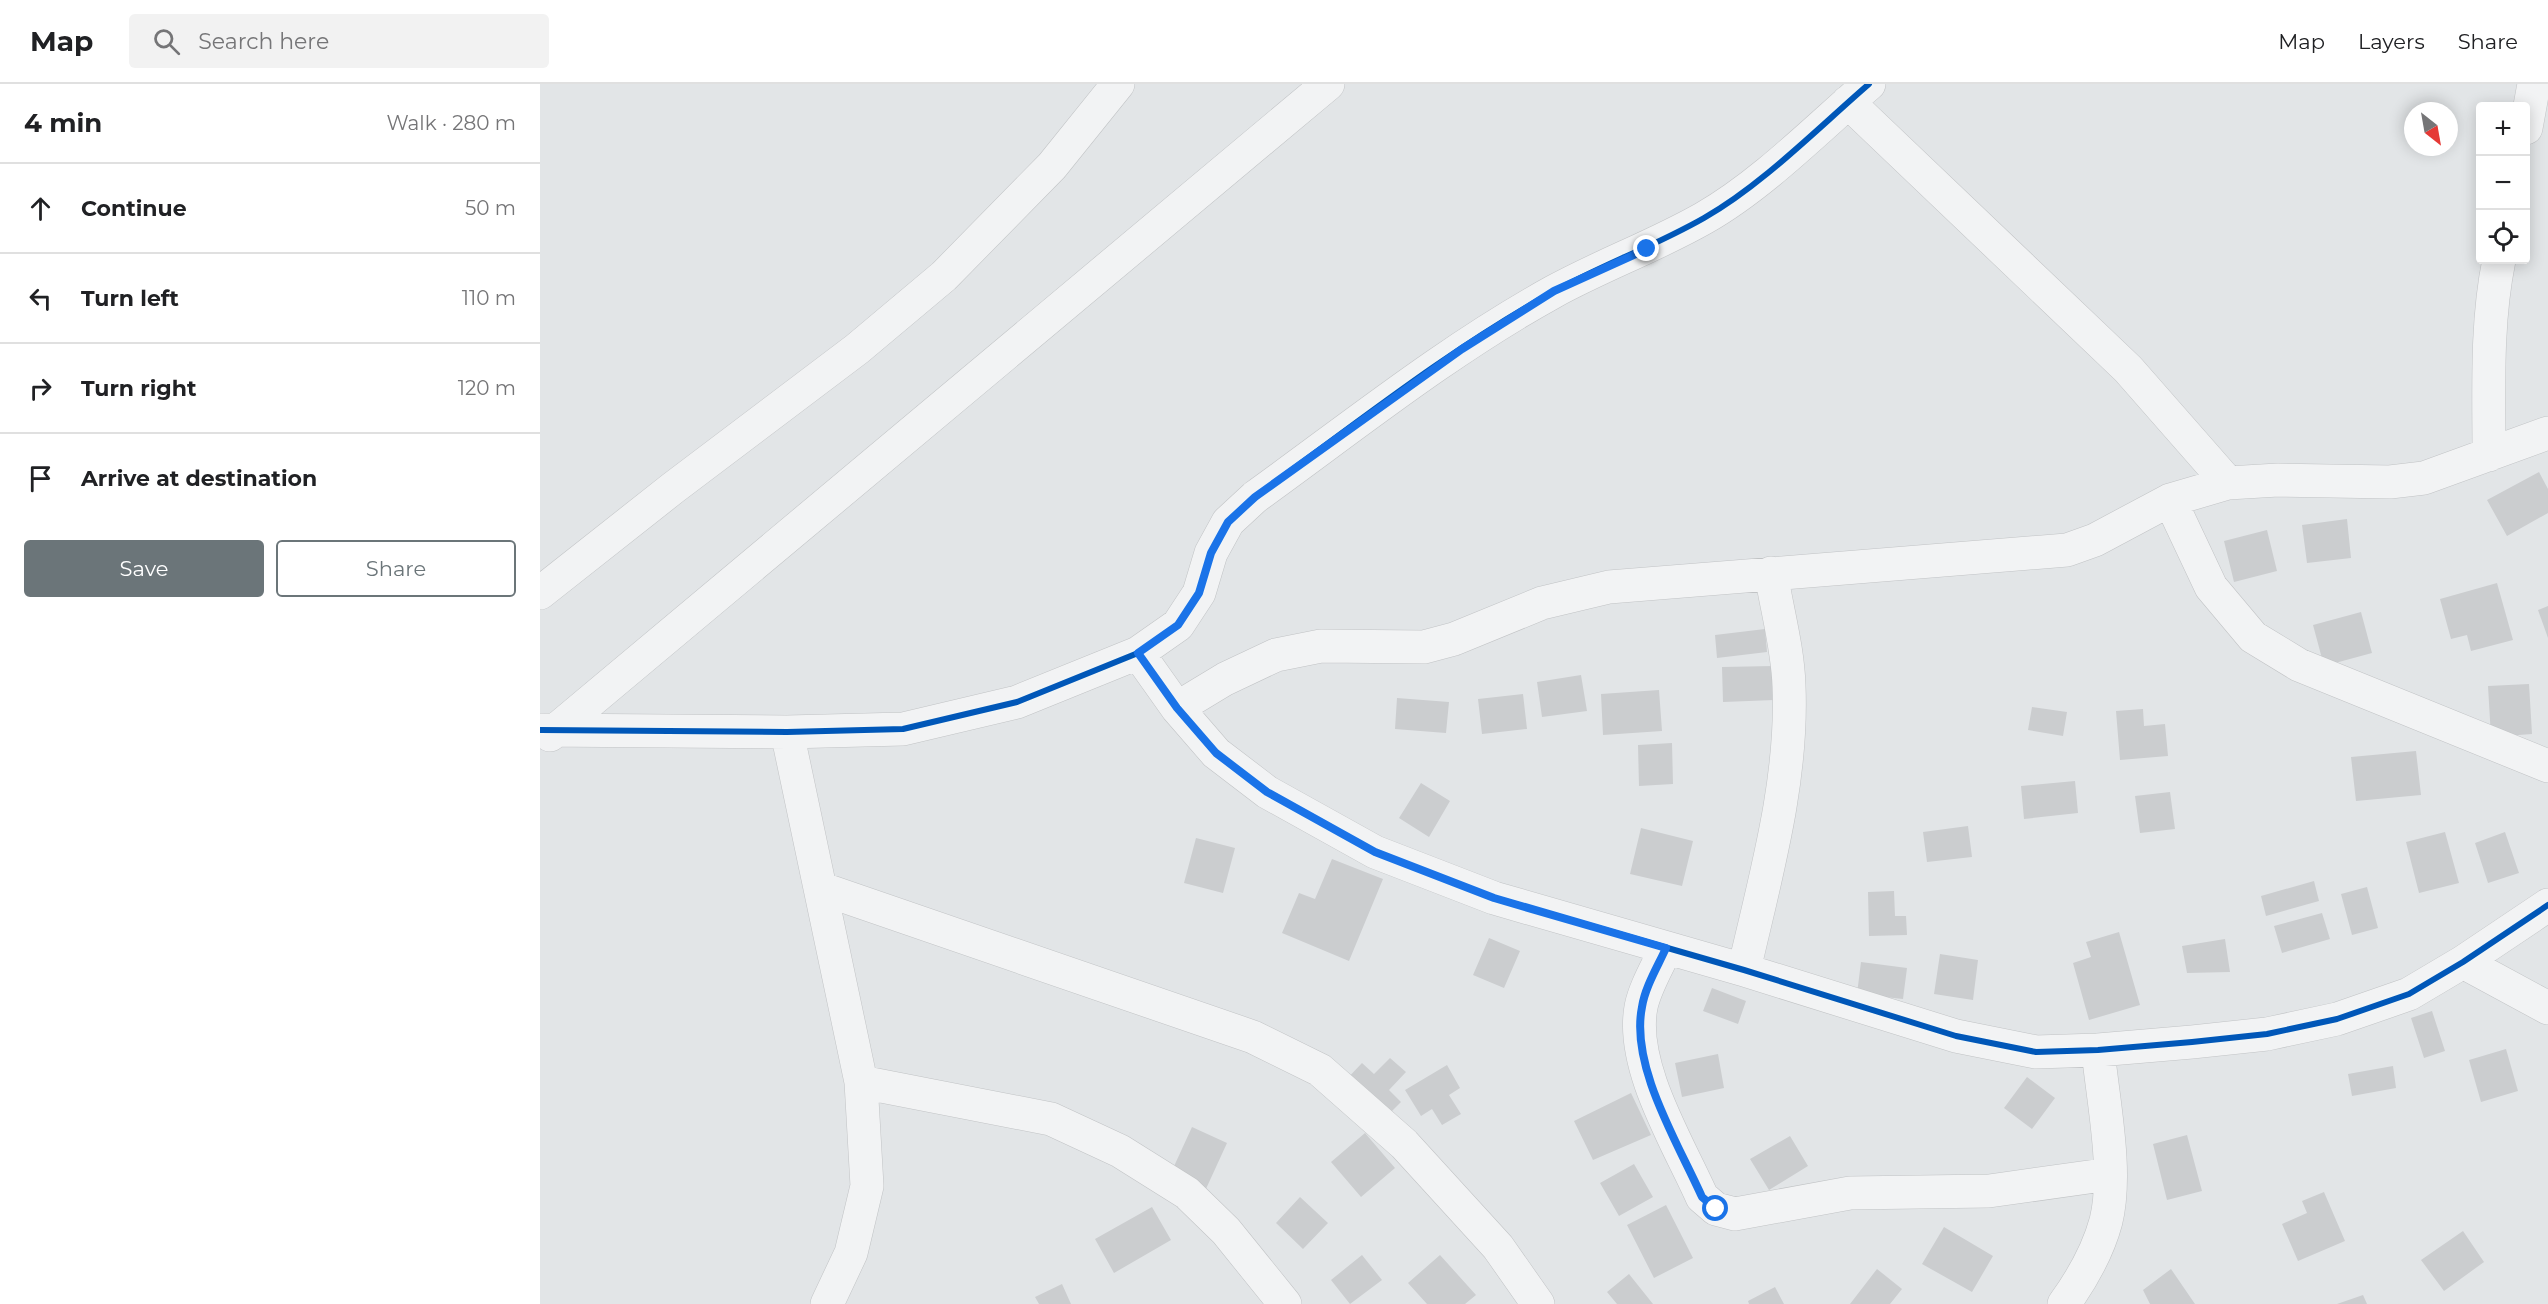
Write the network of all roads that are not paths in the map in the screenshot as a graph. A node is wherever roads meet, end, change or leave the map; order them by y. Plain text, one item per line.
1 (1118, 84) edge
2 (1328, 84) edge
3 (2534, 84) edge
4 (1858, 93) edge
5 (2530, 106) edge
6 (2498, 264) edge
7 (2548, 433) edge
8 (2489, 455) junction
9 (2228, 483) junction
10 (2170, 500) junction
11 (1771, 573) junction
12 (540, 593) edge
13 (1138, 653) junction
14 (1177, 708) junction
15 (787, 732) junction
16 (545, 735) edge
17 (2548, 766) edge
18 (820, 888) junction
19 (2548, 905) edge
20 (1666, 948) junction
21 (2463, 962) junction
22 (1744, 970) junction
23 (2548, 1008) edge
24 (2098, 1050) junction
25 (861, 1082) junction
26 (2110, 1174) junction
27 (2069, 1302) edge
28 (826, 1304) edge
29 (1285, 1304) edge
30 (1538, 1304) edge

1 - 12 street
2 - 16 street
3 - 5 street
4 - 9 street
4 - 13 street
6 - 8 street
7 - 8 street
8 - 9 street
9 - 10 street
10 - 11 street
10 - 17 street
11 - 14 street
11 - 22 street
13 - 14 street
13 - 15 street
14 - 20 street
15 - 16 street
15 - 18 street
18 - 25 street
18 - 30 street
19 - 21 street
20 - 22 street
20 - 26 street
21 - 23 street
21 - 24 street
22 - 24 street
24 - 26 street
25 - 28 street
25 - 29 street
26 - 27 street

